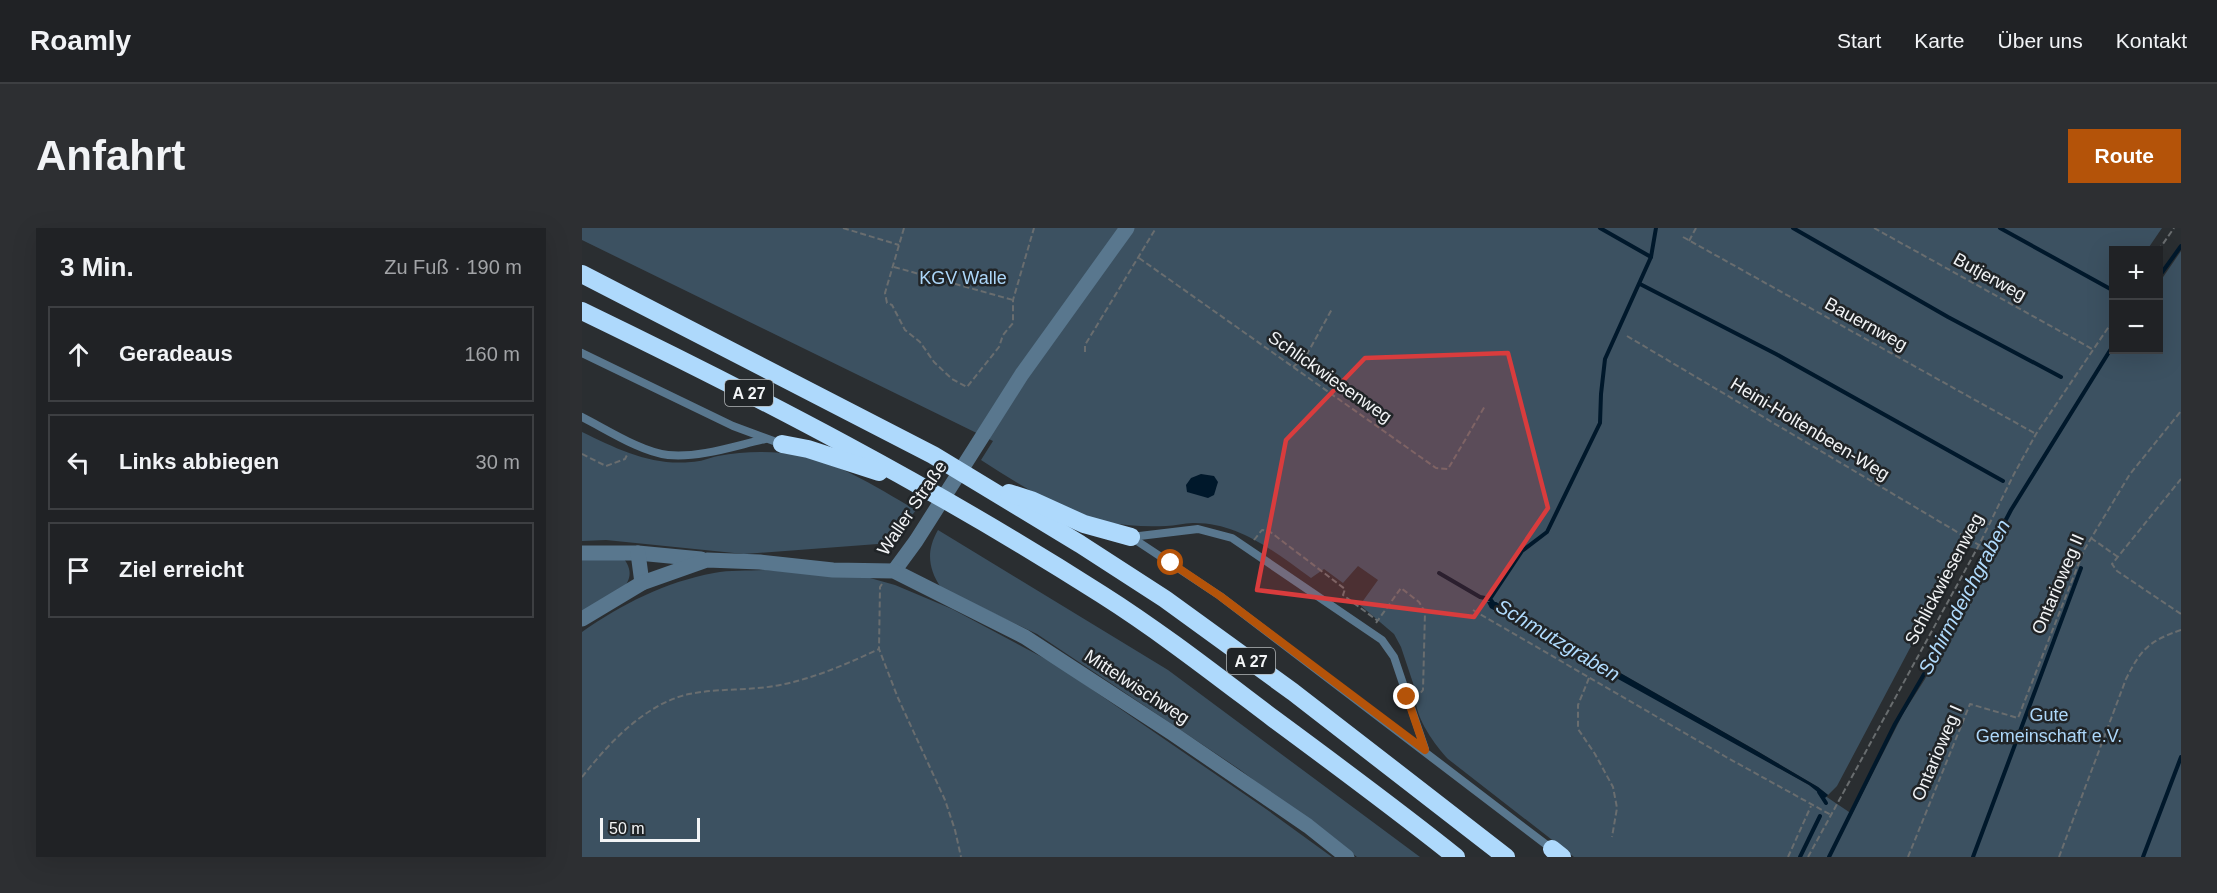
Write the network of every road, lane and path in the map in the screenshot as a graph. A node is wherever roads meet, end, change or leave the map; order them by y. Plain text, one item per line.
1 (843, 228) edge
2 (904, 228) edge
3 (1034, 228) edge
4 (1127, 228) edge
5 (1156, 228) edge
6 (1696, 228) edge
7 (1874, 228) edge
8 (2174, 228) edge
9 (1683, 237) dead end
10 (1689, 241) junction
11 (899, 245) junction
12 (2161, 246) edge
13 (1139, 258) junction
14 (893, 267) junction
15 (582, 274) edge
16 (1013, 300) junction
17 (1332, 309) dead end
18 (582, 311) edge
19 (2109, 328) edge
20 (1627, 336) dead end
21 (2094, 350) junction
22 (1085, 352) dead end
23 (582, 353) edge
24 (1293, 367) junction
25 (1485, 406) dead end
26 (2181, 411) edge
27 (582, 417) edge
28 (2036, 434) junction
29 (633, 442) junction
30 (774, 442) junction
31 (582, 454) edge
32 (2181, 479) edge
33 (913, 481) junction
34 (982, 485) junction
35 (1131, 537) junction
36 (2091, 538) junction
37 (1979, 545) junction
38 (1248, 548) junction
39 (582, 553) edge
40 (638, 553) junction
41 (2118, 557) junction
42 (707, 560) junction
43 (894, 571) junction
44 (642, 583) junction
45 (1473, 610) dead end
46 (2181, 614) edge
47 (582, 619) edge
48 (1378, 621) junction
49 (2181, 630) edge
50 (1370, 632) junction
51 (879, 649) junction
52 (1589, 678) junction
53 (1407, 697) junction
54 (2018, 717) joint
55 (1425, 750) junction
56 (582, 777) edge
57 (1811, 806) junction
58 (1831, 815) junction
59 (1612, 837) dead end
60 (1557, 853) edge
61 (961, 857) edge
62 (1347, 857) edge
63 (1456, 857) edge
64 (1506, 857) edge
65 (1788, 857) edge
66 (1808, 857) edge
67 (1908, 857) edge
68 (2059, 857) edge

1 - 11 path
2 - 11 path
3 - 16 path
4 - 43 street, Waller Straße
5 - 13 path
6 - 10 path
7 - 21 path, Butjerweg
8 - 12 path
9 - 10 path, Bauernweg
10 - 28 path, Bauernweg
11 - 14 path
13 - 22 path
13 - 24 path, Schlickwiesenweg
14 - 16 path
14 - 16 path
15 - 34 highway, A 27
17 - 24 path
18 - 33 highway, A 27
19 - 21 path, Schlickwiesenweg
20 - 37 path, Heini-Holtenbeen-Weg
21 - 28 path, Schlickwiesenweg
23 - 30 lane
24 - 25 path, Schlickwiesenweg
26 - 36 path, Ontarioweg II
27 - 29 lane
28 - 37 path, Schlickwiesenweg
29 - 30 lane
29 - 31 path
30 - 33 highway
32 - 41 path
33 - 63 highway, A 27
34 - 35 highway
34 - 64 highway, A 27
35 - 38 lane
35 - 55 lane
36 - 41 path
36 - 54 path, Ontarioweg II
37 - 58 path, Schlickwiesenweg
38 - 48 path
38 - 50 lane
39 - 40 street
40 - 42 street
40 - 44 street
41 - 46 path
42 - 43 street, Waller Straße
42 - 44 street, Waller Straße
43 - 51 path
43 - 62 street, Mittelwischweg
44 - 47 street, Waller Straße
45 - 52 path
48 - 50 path
48 - 53 path
49 - 68 path
50 - 53 lane
51 - 56 path
51 - 61 path
52 - 57 path
52 - 59 path
53 - 55 lane
54 - 67 path, Ontarioweg I
55 - 60 lane
57 - 58 path
57 - 65 path
58 - 66 path, Schlickwiesenweg

